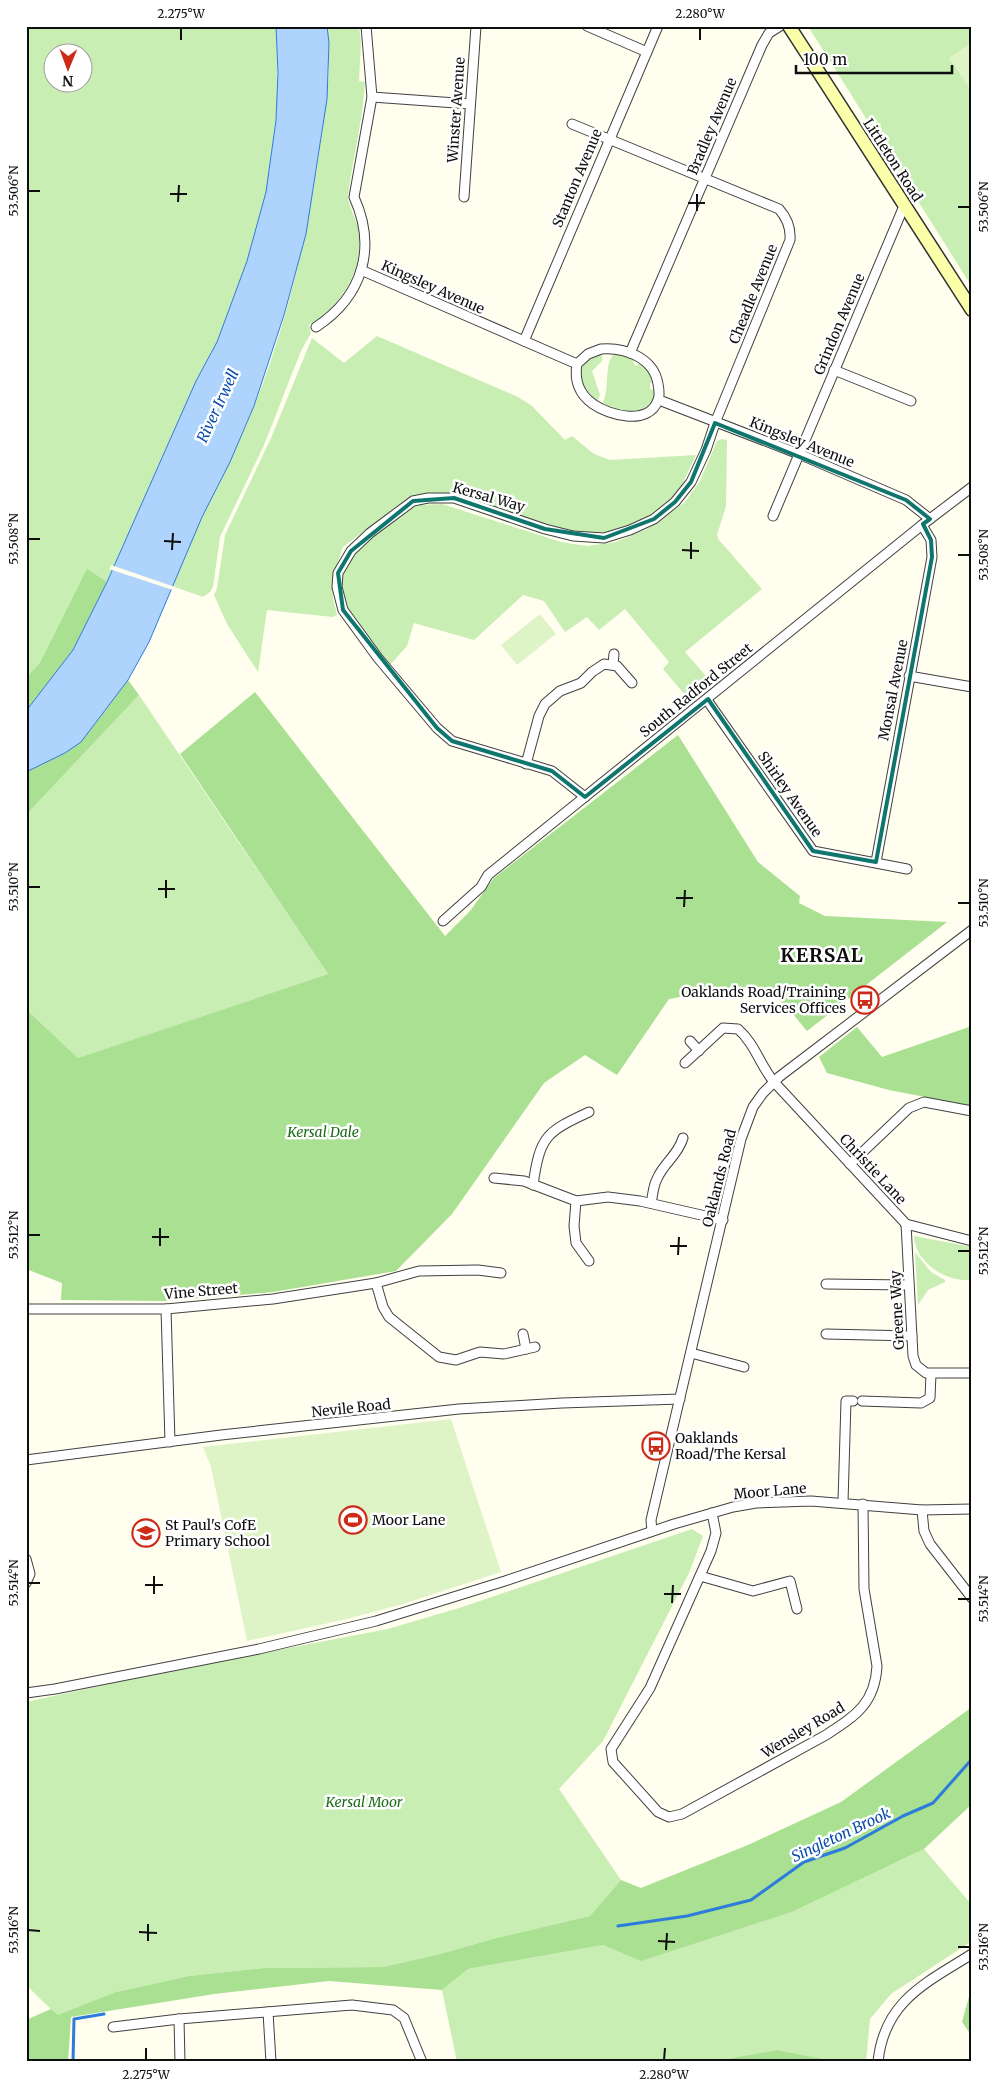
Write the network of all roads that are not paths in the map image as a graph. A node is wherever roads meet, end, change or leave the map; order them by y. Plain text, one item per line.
1 (366, 26) edge
2 (476, 26) edge
3 (586, 26) edge
4 (658, 26) edge
5 (780, 26) edge
6 (789, 26) edge
7 (647, 52) junction
8 (372, 97) junction
9 (470, 104) junction
10 (572, 124) dead end
11 (609, 137) junction
12 (706, 178) junction
13 (464, 196) dead end
14 (904, 206) junction
15 (361, 270) junction
16 (972, 310) edge
17 (316, 327) dead end
18 (524, 341) junction
19 (630, 353) junction
20 (577, 364) junction
21 (834, 370) junction
22 (658, 400) junction
23 (911, 401) dead end
24 (715, 422) junction
25 (798, 454) junction
26 (972, 487) edge
27 (773, 516) dead end
28 (930, 519) junction
29 (922, 525) junction
30 (614, 654) dead end
31 (613, 664) junction
32 (909, 676) junction
33 (632, 683) dead end
34 (972, 687) edge
35 (707, 700) junction
36 (526, 764) junction
37 (584, 797) junction
38 (876, 862) junction
39 (907, 869) dead end
40 (443, 921) dead end
41 (972, 930) edge
42 (690, 1041) dead end
43 (698, 1051) junction
44 (685, 1063) dead end
45 (774, 1082) junction
46 (972, 1111) edge
47 (589, 1112) dead end
48 (683, 1138) dead end
49 (850, 1164) junction
50 (494, 1178) dead end
51 (533, 1184) junction
52 (576, 1201) junction
53 (651, 1203) junction
54 (723, 1220) junction
55 (906, 1224) junction
56 (972, 1241) edge
57 (589, 1261) dead end
58 (502, 1273) dead end
59 (376, 1282) junction
60 (826, 1284) dead end
61 (910, 1285) junction
62 (26, 1309) edge
63 (166, 1309) junction
64 (523, 1334) dead end
65 (826, 1334) dead end
66 (912, 1336) junction
67 (691, 1353) junction
68 (744, 1367) dead end
69 (972, 1373) edge
70 (931, 1374) junction
71 (680, 1399) junction
72 (170, 1442) junction
73 (26, 1460) edge
74 (843, 1502) junction
75 (863, 1504) junction
76 (972, 1509) edge
77 (922, 1510) junction
78 (712, 1513) junction
79 (652, 1531) junction
80 (26, 1559) edge
81 (700, 1576) junction
82 (26, 1584) edge
83 (972, 1598) edge
84 (798, 1609) dead end
85 (26, 1693) edge
86 (972, 1954) edge
87 (268, 2012) junction
88 (179, 2019) junction
89 (113, 2027) dead end
90 (180, 2062) edge
91 (271, 2062) edge
92 (422, 2062) edge
93 (878, 2062) edge

1 - 8 street
2 - 9 street, Winster Avenue
3 - 7 street
4 - 7 street, Stanton Avenue
5 - 12 street, Bradley Avenue
6 - 14 street, Littleton Road
7 - 11 street, Stanton Avenue
8 - 9 street
8 - 15 street
9 - 13 street, Winster Avenue
10 - 11 street, Cheadle Avenue
11 - 12 street, Cheadle Avenue
11 - 18 street, Stanton Avenue
12 - 19 street, Bradley Avenue
12 - 24 street, Cheadle Avenue
14 - 16 street, Littleton Road
14 - 21 street, Grindon Avenue
15 - 17 street
15 - 18 street, Kingsley Avenue
18 - 20 street, Kingsley Avenue
19 - 20 street
19 - 22 street
20 - 22 street
21 - 23 street
21 - 25 street, Grindon Avenue
22 - 24 street, Kingsley Avenue
24 - 25 street, Kingsley Avenue
24 - 36 street, Kersal Way
25 - 27 street, Grindon Avenue
25 - 28 street, Kingsley Avenue
26 - 28 street, South Radford Street
28 - 29 street, South Radford Street
29 - 32 street, Monsal Avenue
29 - 35 street, South Radford Street
30 - 31 street
31 - 33 street
31 - 36 street
32 - 34 street
32 - 38 street, Monsal Avenue
35 - 37 street, South Radford Street
35 - 38 street, Shirley Avenue
36 - 37 street, Kersal Way
37 - 40 street, South Radford Street
38 - 39 street, Shirley Avenue
41 - 45 street, Oaklands Road
42 - 43 street
43 - 44 street
43 - 45 street, Christie Lane
45 - 49 street, Christie Lane
45 - 54 street, Oaklands Road
46 - 49 street
47 - 51 street
48 - 53 street
49 - 55 street, Christie Lane
50 - 51 street
51 - 52 street
52 - 53 street
52 - 57 street
53 - 54 street
54 - 67 street, Oaklands Road
55 - 56 street, Christie Lane
55 - 61 street, Greene Way
58 - 59 street, Vine Street
59 - 63 street, Vine Street
59 - 64 street
60 - 61 street
61 - 66 street, Greene Way
62 - 63 street, Vine Street
63 - 72 street
65 - 66 street
66 - 70 street, Greene Way
67 - 68 street
67 - 71 street, Oaklands Road
69 - 70 street
70 - 74 street
71 - 72 street, Nevile Road
71 - 79 street, Oaklands Road
72 - 73 street, Nevile Road
74 - 75 street, Moor Lane
74 - 78 street, Moor Lane
75 - 77 street, Moor Lane
75 - 81 street, Wensley Road
76 - 77 street, Moor Lane
77 - 83 street
78 - 79 street, Moor Lane
78 - 81 street
79 - 85 street, Moor Lane
80 - 82 street
81 - 84 street
86 - 93 street
87 - 88 street
87 - 91 street
87 - 92 street
88 - 89 street
88 - 90 street

